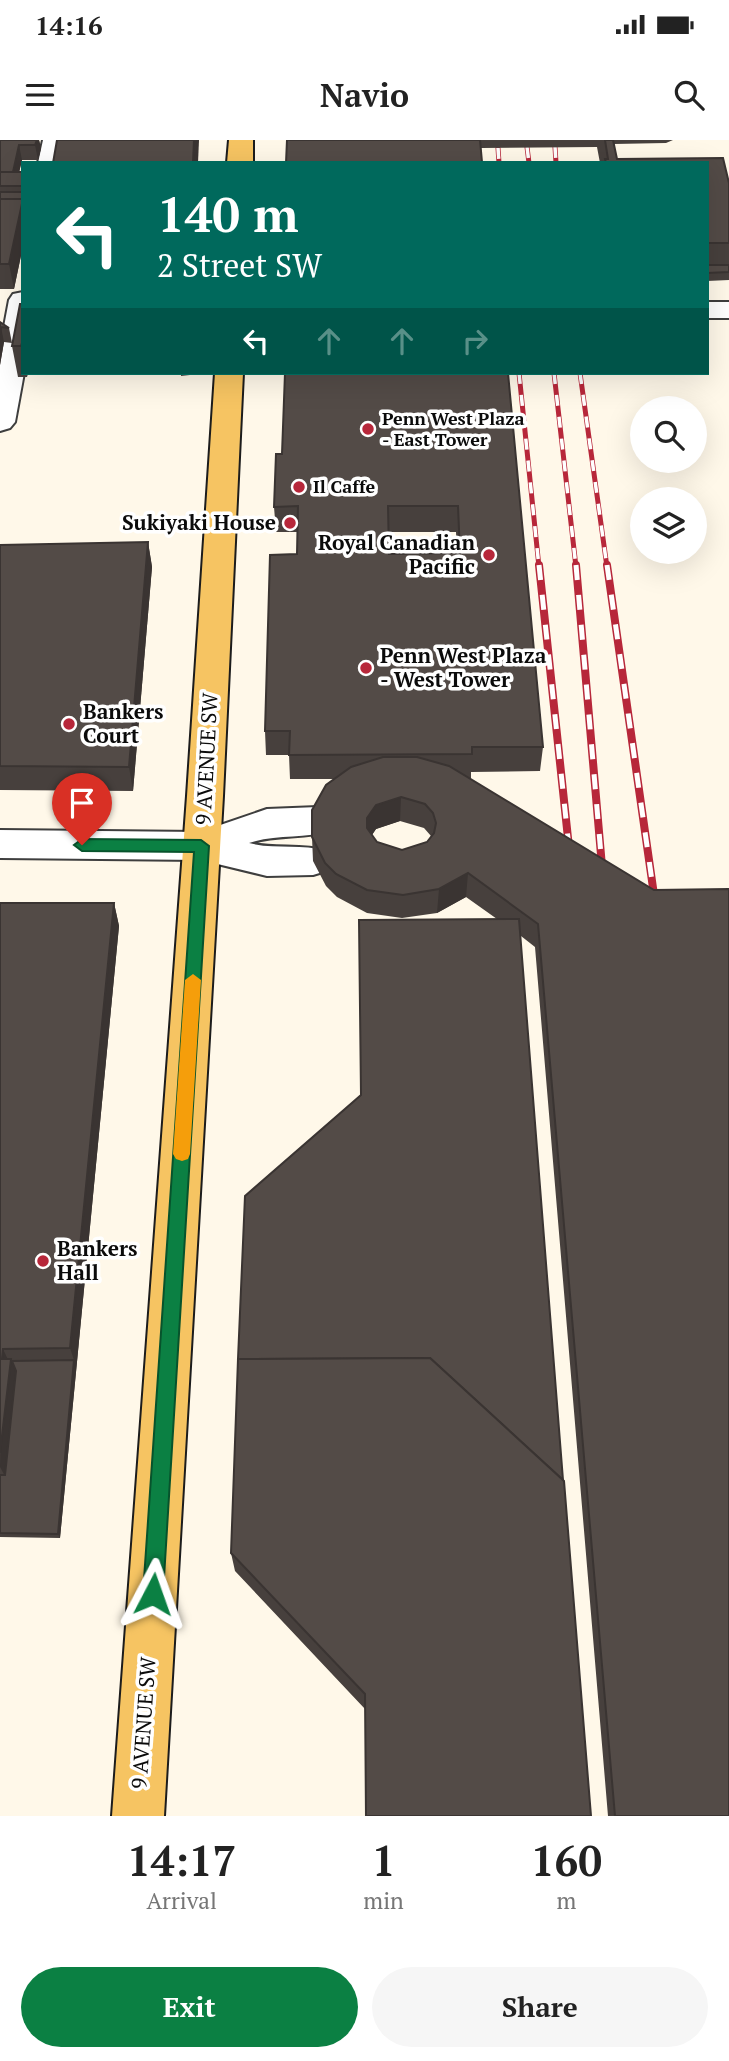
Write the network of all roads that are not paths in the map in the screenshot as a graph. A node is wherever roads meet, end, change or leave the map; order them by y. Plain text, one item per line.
1 (55, 140) edge
2 (241, 140) edge
3 (50, 161) edge
4 (240, 161) edge
5 (16, 309) edge
6 (709, 310) edge
7 (729, 310) edge
8 (229, 375) edge
9 (0, 422) edge
10 (318, 821) edge
11 (0, 844) edge
12 (201, 846) junction
13 (313, 861) edge
14 (138, 1816) edge

1 - 3 street
2 - 4 main road
5 - 9 street
6 - 7 street
8 - 12 main road, 9 AVENUE SW
10 - 12 street
11 - 12 street
12 - 13 street
12 - 14 main road, 9 AVENUE SW

